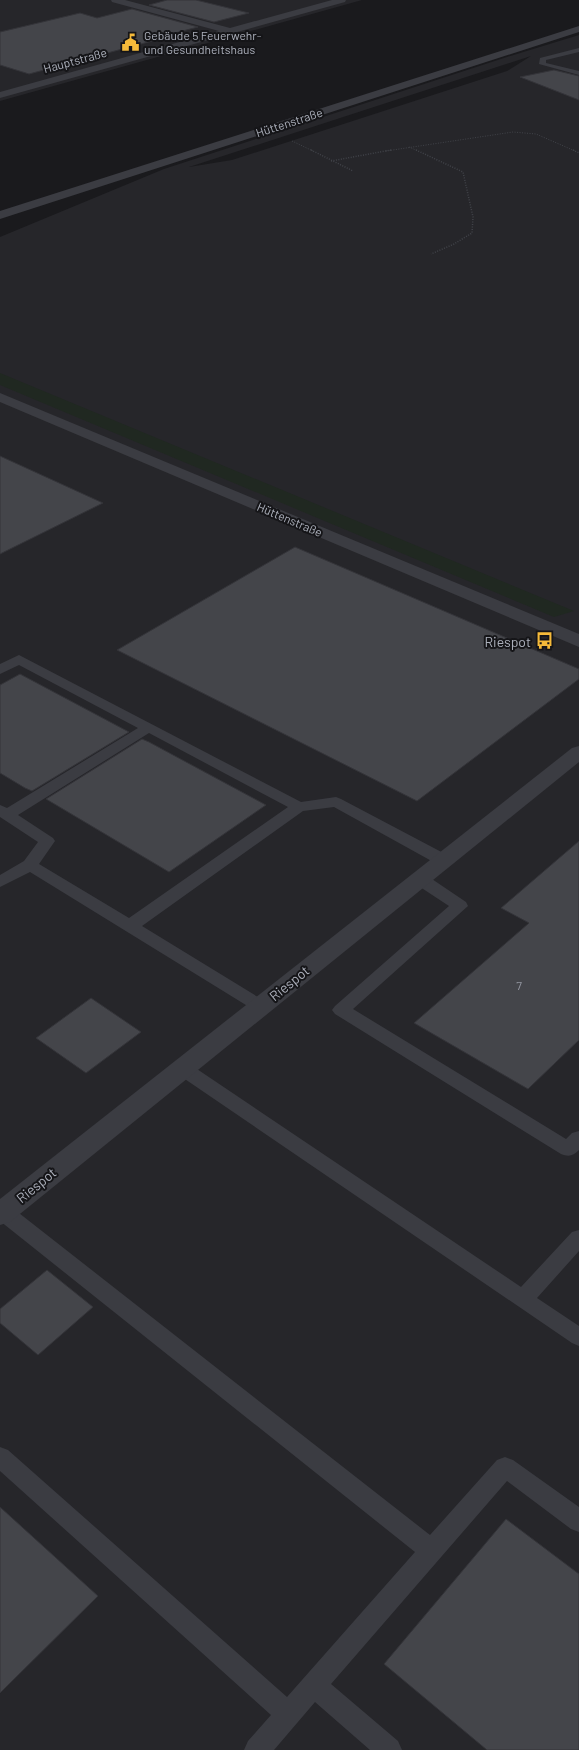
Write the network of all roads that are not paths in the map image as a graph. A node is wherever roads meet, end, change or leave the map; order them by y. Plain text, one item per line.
1 (121, 0) edge
2 (342, 0) edge
3 (579, 29) edge
4 (231, 31) junction
5 (579, 50) edge
6 (579, 73) edge
7 (0, 95) edge
8 (0, 215) edge
9 (0, 397) edge
10 (579, 641) edge
11 (0, 670) edge
12 (149, 727) junction
13 (579, 752) edge
14 (300, 807) junction
15 (3, 813) edge
16 (443, 860) junction
17 (30, 865) junction
18 (420, 879) junction
19 (0, 882) edge
20 (130, 926) junction
21 (260, 1006) junction
22 (182, 1068) junction
23 (579, 1138) edge
24 (1, 1213) edge
25 (579, 1238) edge
26 (523, 1299) junction
27 (579, 1337) edge
28 (0, 1457) edge
29 (579, 1521) edge
30 (431, 1550) junction
31 (314, 1684) junction
32 (288, 1714) junction
33 (257, 1750) edge
34 (389, 1750) edge

1 - 4 street
2 - 4 street, Hauptstraße
3 - 8 street, Hüttenstraße
4 - 7 street, Hauptstraße
5 - 6 lane
9 - 10 street, Hüttenstraße
11 - 12 lane
12 - 14 lane
12 - 15 lane
13 - 16 street, Riespot
14 - 16 lane
14 - 20 lane
15 - 17 lane
16 - 18 street, Riespot
17 - 19 lane
17 - 20 lane
18 - 21 street, Riespot
18 - 23 lane
20 - 21 lane
21 - 22 street, Riespot
22 - 24 street, Riespot
22 - 26 lane
24 - 30 lane
25 - 26 lane
26 - 27 lane
28 - 32 lane
29 - 30 lane
30 - 31 lane
31 - 32 lane
31 - 34 lane
32 - 33 lane

